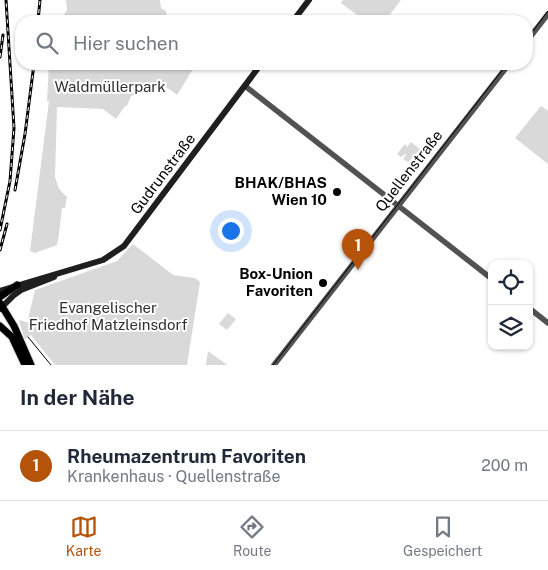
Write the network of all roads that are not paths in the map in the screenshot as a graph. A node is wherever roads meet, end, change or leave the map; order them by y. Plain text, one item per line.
1 (309, 0) edge
2 (548, 14) edge
3 (298, 15) edge
4 (533, 33) edge
5 (256, 70) edge
6 (504, 70) edge
7 (244, 86) junction
8 (398, 206) junction
9 (64, 272) junction
10 (488, 276) edge
11 (17, 285) junction
12 (0, 291) edge
13 (0, 297) edge
14 (1, 308) edge
15 (533, 311) edge
16 (548, 323) edge
17 (0, 326) edge
18 (24, 365) edge
19 (31, 365) edge
20 (274, 365) edge

1 - 3 main road
2 - 4 street
5 - 7 main road, Gudrunstraße
6 - 8 street, Quellenstraße
7 - 8 street
7 - 9 main road, Gudrunstraße
8 - 10 street
8 - 20 street, Quellenstraße
9 - 11 main road, Gudrunstraße
9 - 14 main road, Gudrunstraße
11 - 12 main road, Gudrunstraße
11 - 13 main road
14 - 19 main road
15 - 16 street
17 - 18 main road

